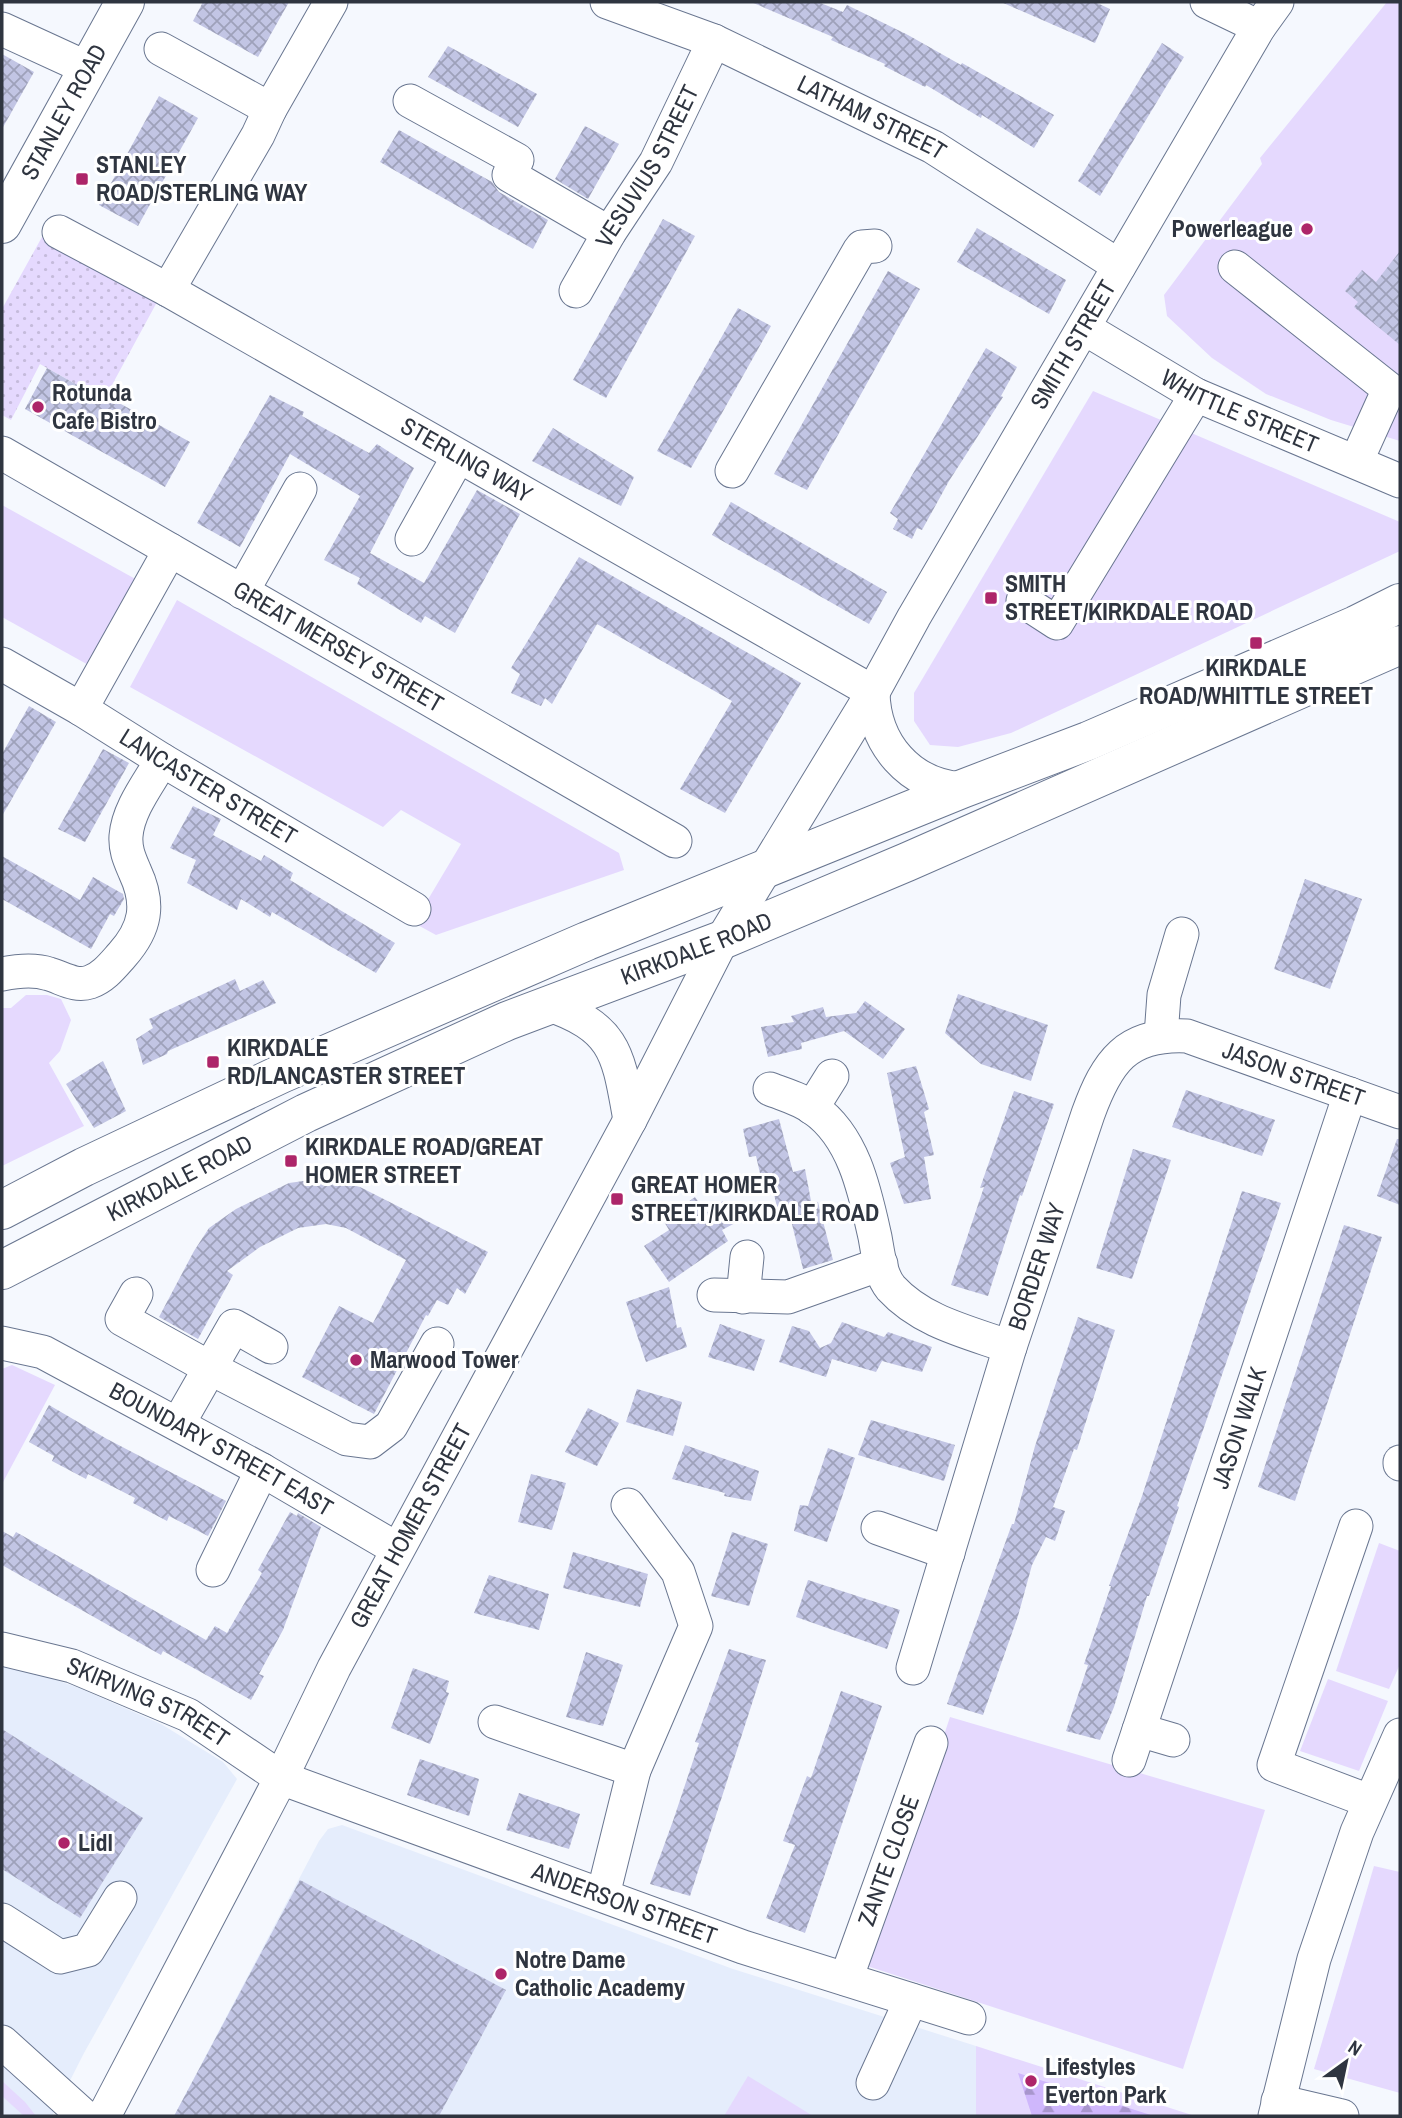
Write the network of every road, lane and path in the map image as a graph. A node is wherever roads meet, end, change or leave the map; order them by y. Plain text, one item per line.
1 (125, 2) edge
2 (331, 2) edge
3 (1207, 2) edge
4 (619, 4) edge
5 (1268, 14) edge
6 (2, 29) edge
7 (714, 41) junction
8 (161, 49) dead end
9 (88, 68) junction
10 (410, 101) dead end
11 (270, 109) junction
12 (2, 224) edge
13 (59, 232) dead end
14 (609, 233) junction
15 (874, 246) dead end
16 (1119, 266) junction
17 (1235, 267) dead end
18 (168, 290) junction
19 (576, 291) dead end
20 (1084, 328) junction
21 (1394, 393) edge
22 (1196, 395) junction
23 (2, 453) edge
24 (458, 457) junction
25 (1356, 462) junction
26 (732, 471) dead end
27 (1400, 481) edge
28 (300, 489) dead end
29 (412, 540) dead end
30 (170, 550) junction
31 (242, 592) junction
32 (1023, 601) dead end
33 (1400, 603) edge
34 (1400, 645) edge
35 (2, 664) edge
36 (873, 692) junction
37 (82, 709) junction
38 (162, 760) junction
39 (962, 789) junction
40 (675, 841) dead end
41 (768, 867) junction
42 (414, 909) dead end
43 (1182, 934) dead end
44 (722, 940) junction
45 (2, 974) edge
46 (547, 1004) junction
47 (1174, 1036) junction
48 (832, 1076) dead end
49 (770, 1089) dead end
50 (1350, 1094) junction
51 (811, 1108) junction
52 (1400, 1112) edge
53 (630, 1120) junction
54 (2, 1210) edge
55 (747, 1257) dead end
56 (881, 1264) junction
57 (2, 1270) edge
58 (136, 1294) dead end
59 (2, 1343) edge
60 (438, 1344) dead end
61 (271, 1347) dead end
62 (1010, 1347) junction
63 (210, 1368) junction
64 (178, 1424) junction
65 (262, 1470) junction
66 (628, 1505) dead end
67 (1356, 1526) dead end
68 (878, 1528) dead end
69 (397, 1549) junction
70 (948, 1553) junction
71 (214, 1570) dead end
72 (2, 1649) edge
73 (913, 1668) dead end
74 (495, 1723) dead end
75 (1400, 1735) edge
76 (1173, 1740) dead end
77 (931, 1744) dead end
78 (634, 1770) junction
79 (281, 1778) junction
80 (1369, 1801) junction
81 (603, 1895) junction
82 (120, 1898) dead end
83 (2, 1920) edge
84 (846, 1979) junction
85 (911, 2000) junction
86 (969, 2018) dead end
87 (2, 2042) edge
88 (873, 2084) dead end
89 (1277, 2108) edge
90 (83, 2116) edge
91 (104, 2116) edge
92 (1342, 2116) edge

1 - 9 main road, STANLEY ROAD
2 - 11 street
3 - 5 street
4 - 7 street, LATHAM STREET
5 - 16 street, SMITH STREET
6 - 9 street
7 - 14 street, VESUVIUS STREET
7 - 16 street, LATHAM STREET
8 - 11 street
9 - 12 main road, STANLEY ROAD
10 - 14 street
11 - 18 street
13 - 18 street, STERLING WAY
14 - 19 street, VESUVIUS STREET
15 - 26 street
16 - 20 street, SMITH STREET
17 - 21 street
18 - 24 street, STERLING WAY
20 - 22 street, WHITTLE STREET
20 - 36 street, SMITH STREET
21 - 25 street
22 - 25 street, WHITTLE STREET
22 - 32 street
23 - 30 street, GREAT MERSEY STREET
24 - 29 street
24 - 36 street, STERLING WAY
25 - 27 street, WHITTLE STREET
28 - 31 street
30 - 31 street, GREAT MERSEY STREET
30 - 37 street
31 - 40 street, GREAT MERSEY STREET
33 - 39 main road, KIRKDALE ROAD
34 - 44 main road, KIRKDALE ROAD
35 - 37 street, LANCASTER STREET
36 - 39 street
36 - 41 street, SMITH STREET
37 - 38 street, LANCASTER STREET
38 - 42 street, LANCASTER STREET
38 - 45 street
39 - 41 main road, KIRKDALE ROAD
41 - 44 street, SMITH STREET
41 - 54 main road, KIRKDALE ROAD
43 - 47 street
44 - 46 main road, KIRKDALE ROAD
44 - 53 street, GREAT HOMER STREET
46 - 53 street
46 - 57 main road, KIRKDALE ROAD
47 - 50 street, JASON STREET
47 - 62 street, BORDER WAY
48 - 51 street
49 - 51 street
50 - 52 street, JASON STREET
50 - 76 street, JASON WALK
51 - 56 street
53 - 69 street, GREAT HOMER STREET
55 - 56 street
56 - 62 street
58 - 63 street
59 - 64 street, BOUNDARY STREET EAST
60 - 63 street
61 - 63 street
62 - 70 street, BORDER WAY
63 - 64 street
64 - 65 street, BOUNDARY STREET EAST
65 - 69 street, BOUNDARY STREET EAST
65 - 71 street
66 - 78 street
67 - 80 street
68 - 70 street
69 - 79 street, GREAT HOMER STREET
70 - 73 street, BORDER WAY
72 - 79 street, SKIRVING STREET
74 - 78 street
75 - 80 street
77 - 84 street, ZANTE CLOSE
78 - 81 street
79 - 81 street, ANDERSON STREET
79 - 91 street, GREAT HOMER STREET
80 - 89 street
81 - 84 street, ANDERSON STREET
82 - 83 street
84 - 85 street, ANDERSON STREET
85 - 86 street, ANDERSON STREET
85 - 88 street
87 - 90 street
89 - 92 street

